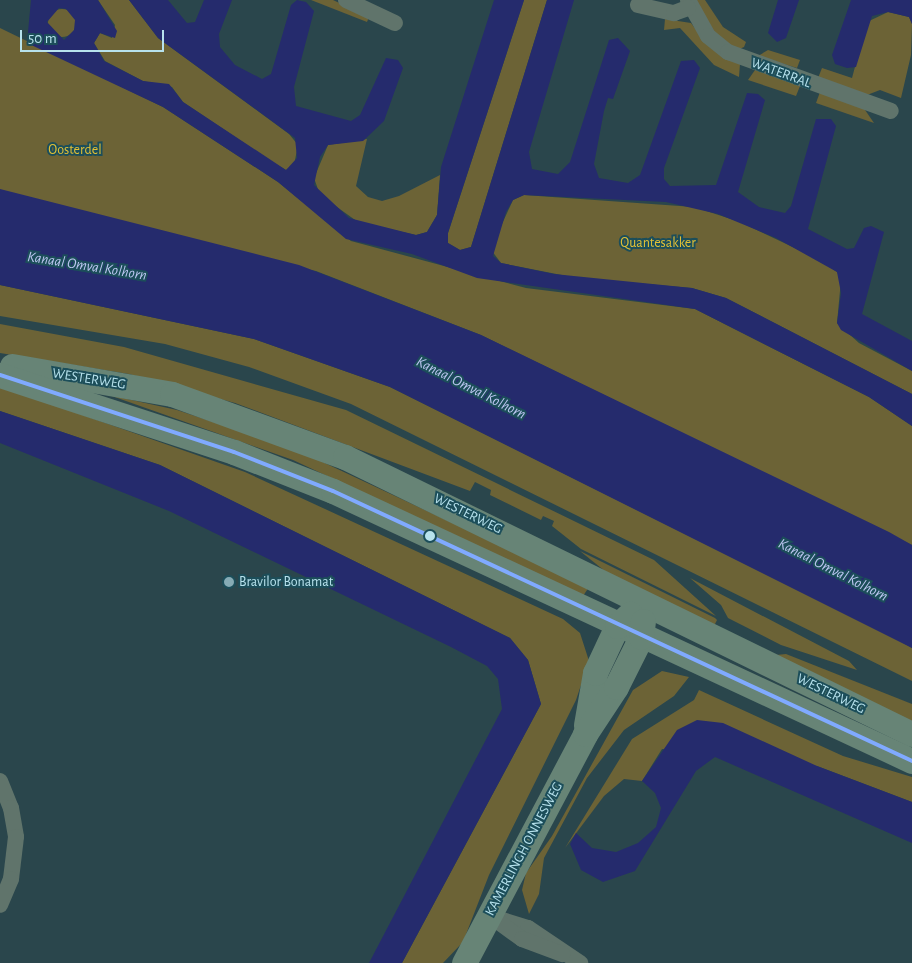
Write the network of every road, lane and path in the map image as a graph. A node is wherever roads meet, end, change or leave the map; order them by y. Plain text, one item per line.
1 (346, 0) edge
2 (688, 4) edge
3 (638, 5) dead end
4 (395, 24) dead end
5 (891, 111) dead end
6 (0, 364) edge
7 (0, 375) edge
8 (645, 602) junction
9 (617, 626) junction
10 (641, 637) junction
11 (584, 734) junction
12 (912, 734) edge
13 (912, 761) edge
14 (0, 781) edge
15 (0, 905) edge
16 (489, 916) junction
17 (573, 959) edge
18 (464, 963) edge

1 - 4 street
2 - 3 street, WATERRAL
2 - 5 street, WATERRAL
6 - 8 main road, WESTERWEG
7 - 9 main road, WESTERWEG
8 - 9 main road, KAMERLINGH ONNESWEG
8 - 10 main road, KAMERLINGH ONNESWEG
8 - 12 main road, WESTERWEG
9 - 10 main road, WESTERWEG
9 - 11 main road, KAMERLINGH ONNESWEG
10 - 11 main road, KAMERLINGH ONNESWEG
10 - 13 main road, WESTERWEG
11 - 16 main road, KAMERLINGH ONNESWEG
14 - 15 street
16 - 17 street
16 - 18 main road, KAMERLINGH ONNESWEG

